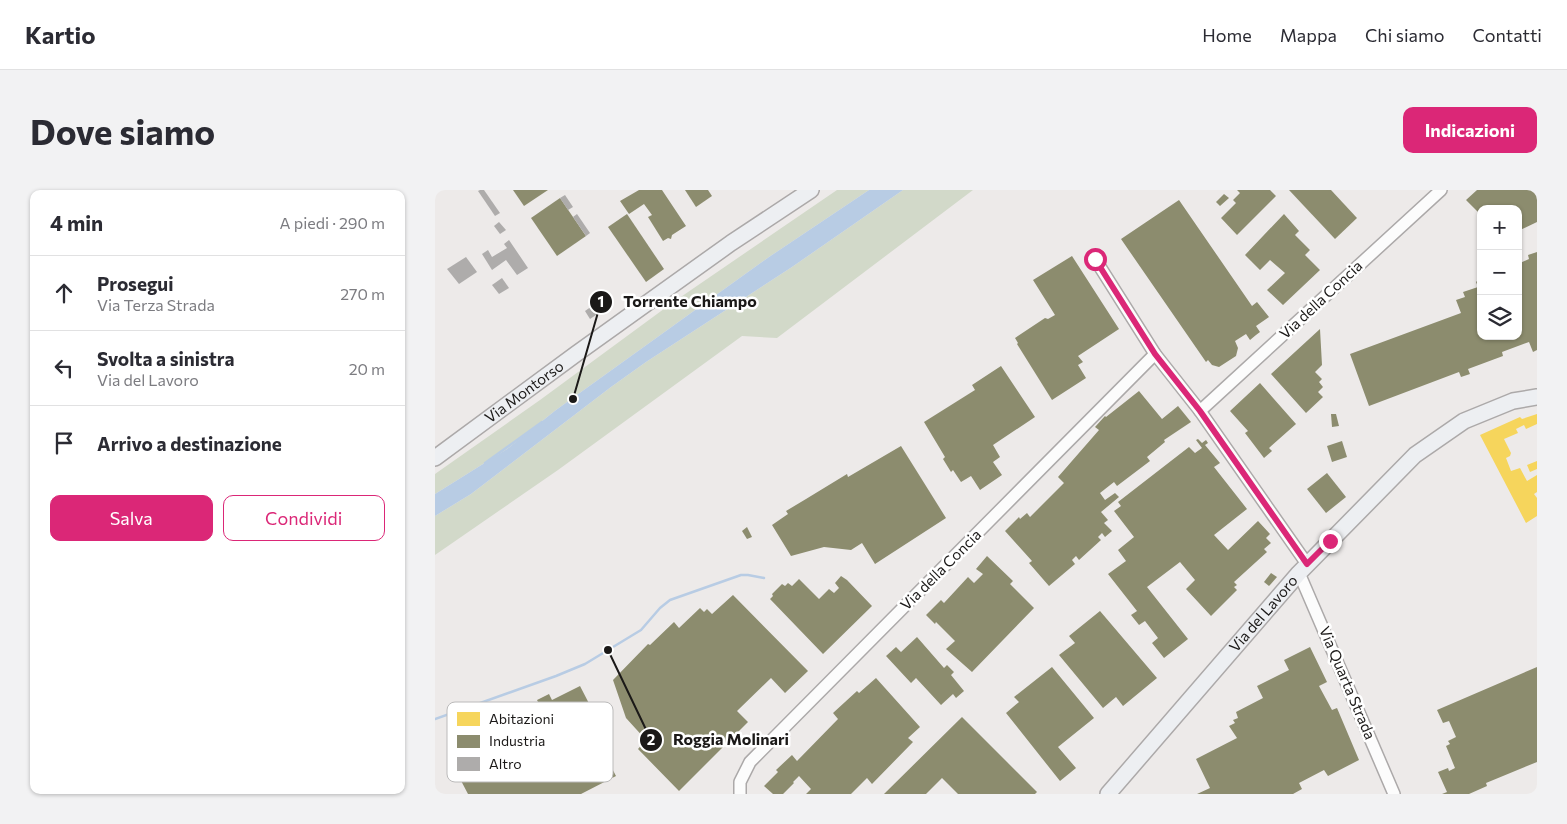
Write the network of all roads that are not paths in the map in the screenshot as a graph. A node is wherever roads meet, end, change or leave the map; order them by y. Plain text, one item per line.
1 (811, 190) edge
2 (1441, 190) edge
3 (1095, 259) dead end
4 (1155, 354) junction
5 (1537, 397) edge
6 (1200, 411) junction
7 (435, 458) edge
8 (1303, 568) junction
9 (740, 794) edge
10 (1108, 794) edge
11 (1394, 794) edge

1 - 7 street, Via Montorso
2 - 6 street, Via della Concia
3 - 4 street, Via Quarta Strada
4 - 6 street, Via Quarta Strada
4 - 9 street, Via della Concia
5 - 8 street, Via del Lavoro
6 - 8 street, Via Quarta Strada
8 - 10 street, Via del Lavoro
8 - 11 street, Via Quarta Strada

